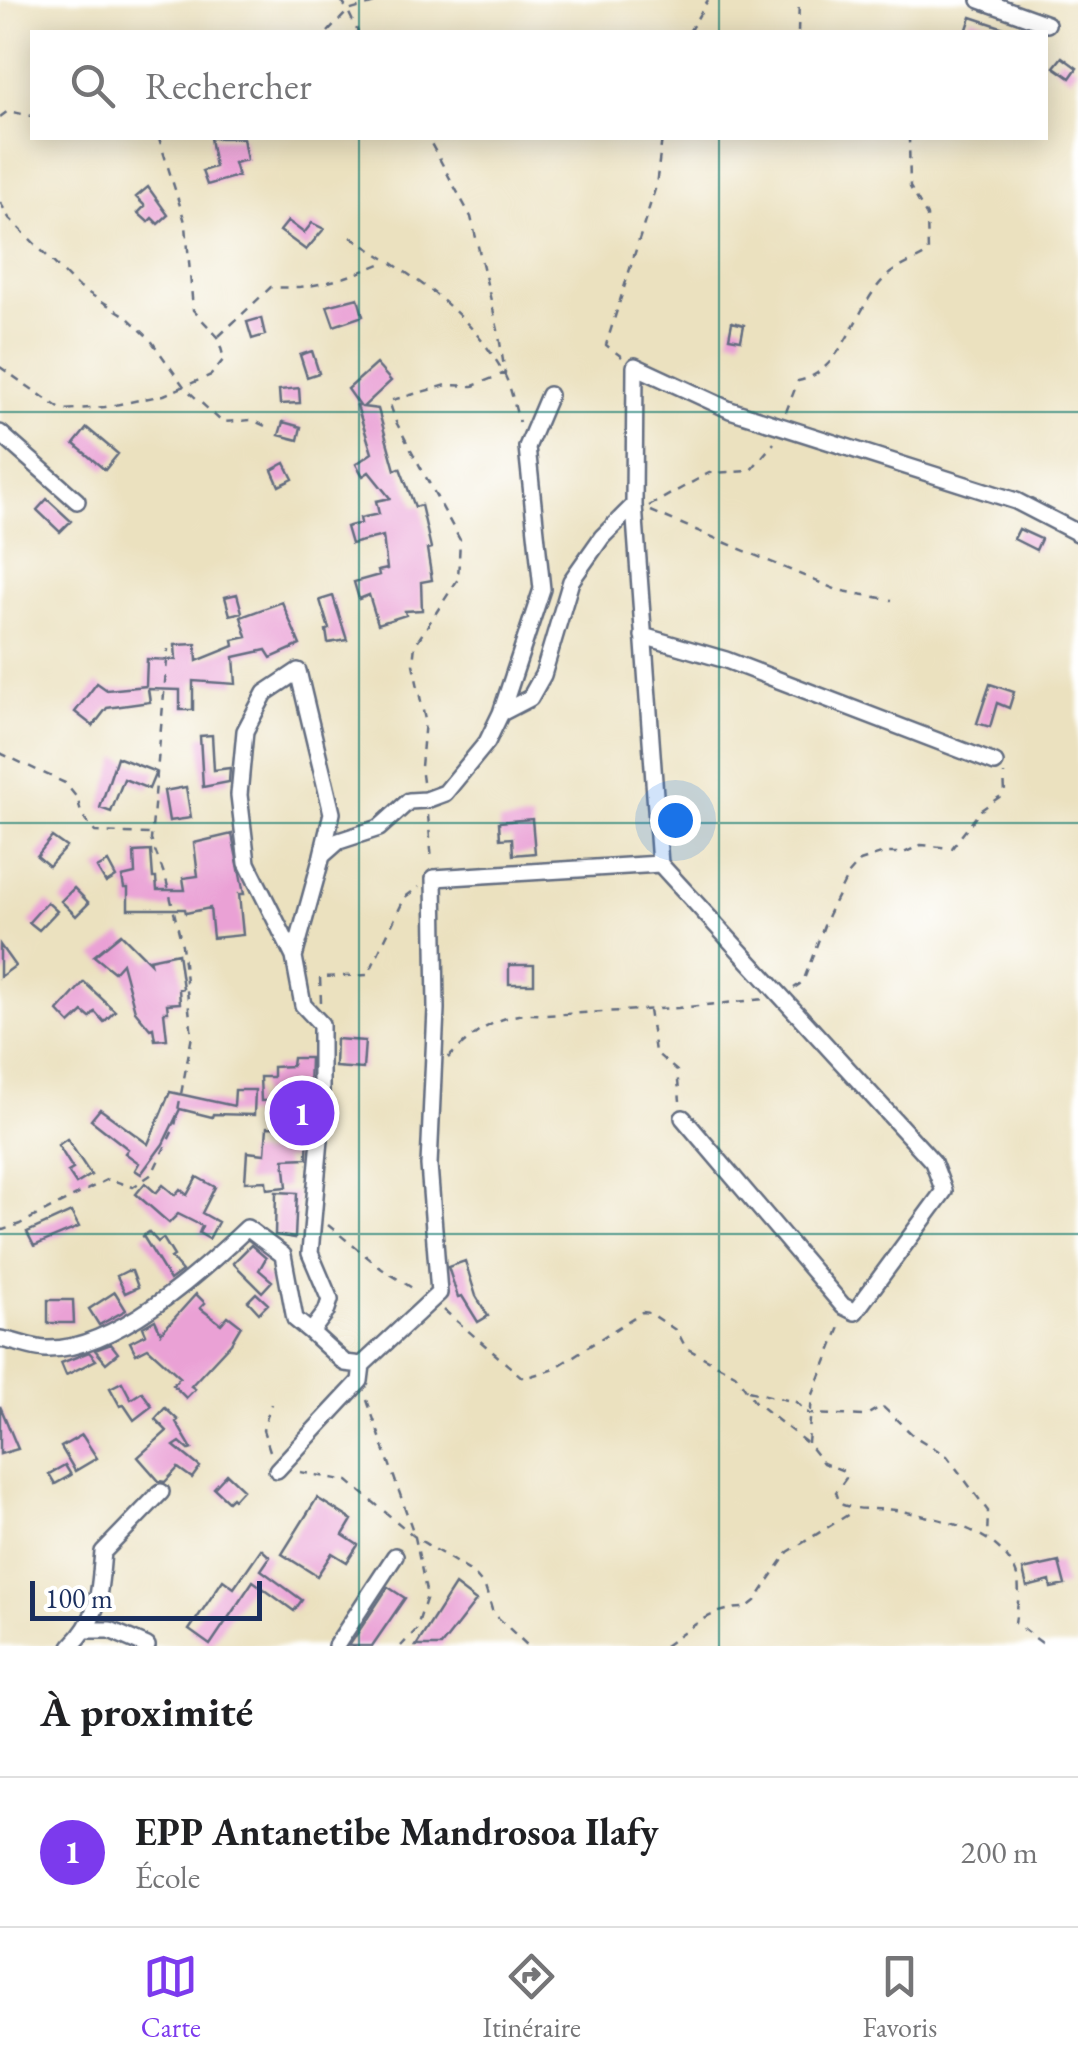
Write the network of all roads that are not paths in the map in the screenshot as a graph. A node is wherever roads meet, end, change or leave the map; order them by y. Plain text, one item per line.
1 (980, 0) edge
2 (1047, 24) dead end
3 (549, 395) dead end
4 (0, 434) edge
5 (77, 501) dead end
6 (634, 506) junction
7 (1078, 533) edge
8 (643, 636) junction
9 (502, 713) junction
10 (994, 763) dead end
11 (322, 856) junction
12 (660, 864) junction
13 (294, 957) junction
14 (683, 1118) road end
15 (310, 1332) junction
16 (4, 1336) edge
17 (361, 1373) junction
18 (277, 1470) road end
19 (161, 1492) dead end
20 (396, 1556) dead end
21 (88, 1630) junction
22 (71, 1646) edge
23 (146, 1646) edge
24 (336, 1646) edge

1 - 2 street
3 - 9 street
4 - 5 street
6 - 7 street
6 - 8 street
6 - 9 street
8 - 10 street
8 - 12 street
9 - 11 street
11 - 13 street
11 - 13 street
12 - 14 street
12 - 17 street
13 - 15 street
15 - 16 street
15 - 17 street
17 - 18 street
19 - 21 street
20 - 24 street
21 - 22 street
21 - 23 street

